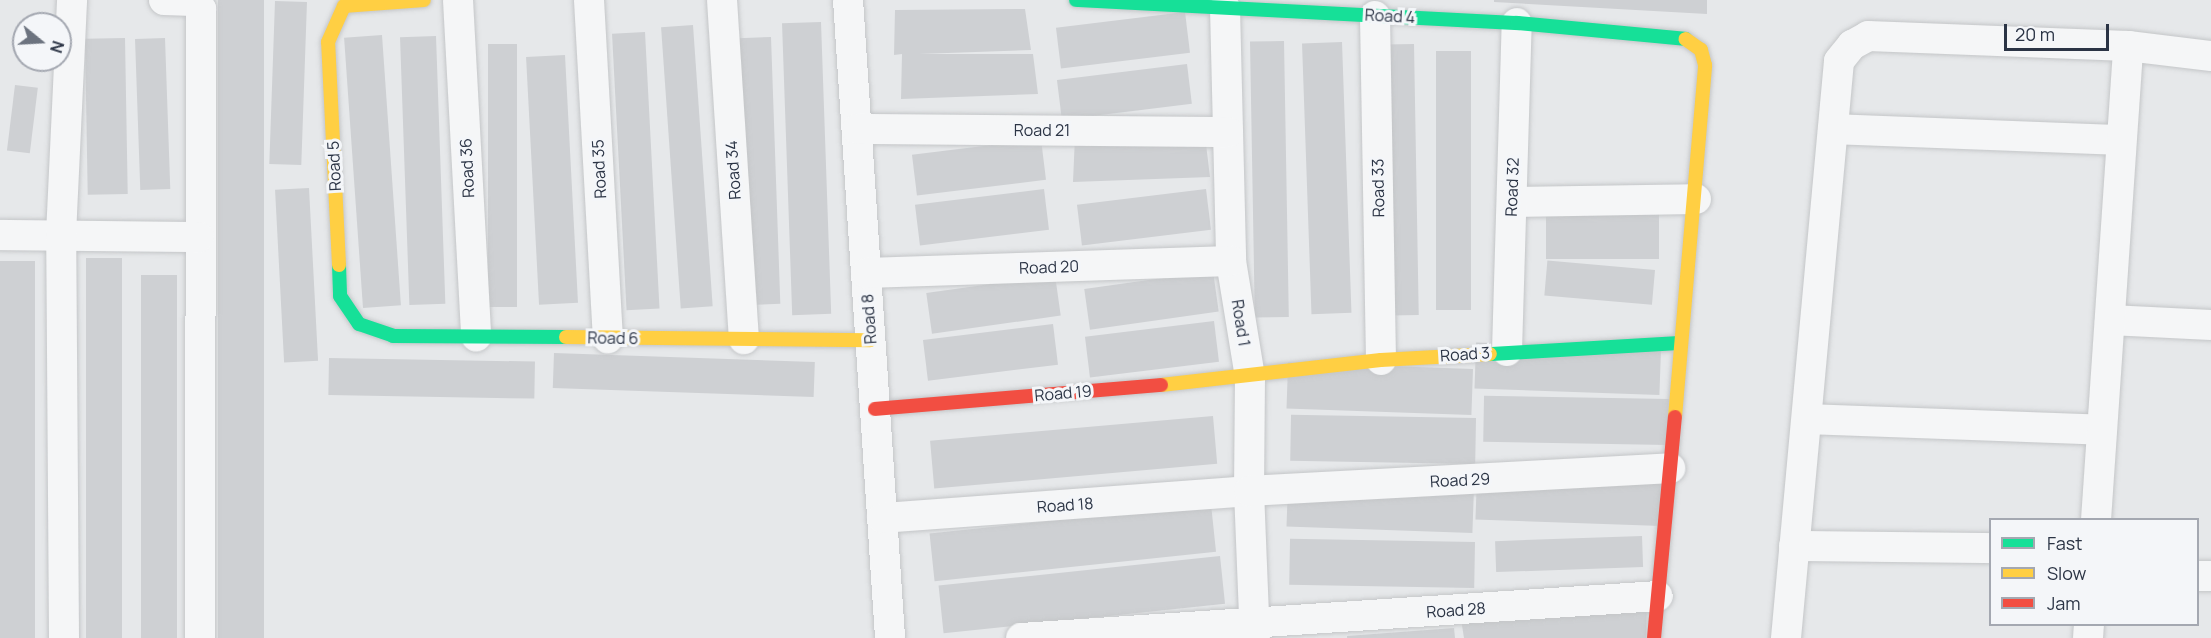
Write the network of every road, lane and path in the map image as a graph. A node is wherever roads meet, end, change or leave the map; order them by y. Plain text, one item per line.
1 (72, 0) edge
2 (164, 0) edge
3 (424, 0) edge
4 (458, 0) edge
5 (590, 0) edge
6 (722, 0) edge
7 (848, 0) edge
8 (1076, 0) edge
9 (1225, 8) junction
10 (1375, 16) junction
11 (1517, 23) junction
12 (2128, 46) junction
13 (2211, 56) edge
14 (857, 129) junction
15 (1833, 129) junction
16 (1228, 132) junction
17 (2121, 140) junction
18 (1695, 199) junction
19 (1512, 202) junction
20 (0, 235) edge
21 (61, 235) junction
22 (199, 237) junction
23 (1232, 261) junction
24 (866, 273) junction
25 (2110, 320) junction
26 (359, 324) joint
27 (2211, 325) edge
28 (476, 337) junction
29 (608, 338) junction
30 (744, 339) junction
31 (870, 340) junction
32 (1681, 343) junction
33 (1507, 351) junction
34 (1381, 360) junction
35 (1250, 377) junction
36 (875, 409) junction
37 (1807, 419) junction
38 (2102, 430) junction
39 (1671, 468) junction
40 (1249, 491) junction
41 (882, 518) junction
42 (2096, 518) edge
43 (1794, 546) junction
44 (1989, 548) edge
45 (1658, 596) junction
46 (1254, 631) edge
47 (64, 638) edge
48 (200, 638) edge
49 (890, 638) edge
50 (1021, 638) edge
51 (1654, 638) edge
52 (1786, 638) edge

1 - 21 street
2 - 22 street
3 - 26 street, Road 5
4 - 28 street, Road 36
5 - 29 street, Road 35
6 - 30 street, Road 34
7 - 14 street, Road 8
8 - 9 street, Road 4
9 - 10 street, Road 4
9 - 16 street, Road 1
10 - 11 street, Road 4
10 - 34 street, Road 33
11 - 18 street, Road 4
11 - 19 street, Road 32
12 - 13 street
12 - 15 street
12 - 17 street
14 - 16 street, Road 21
14 - 24 street, Road 8
15 - 17 street
15 - 37 street
16 - 23 street, Road 1
17 - 25 street
18 - 19 street
18 - 32 street
19 - 33 street, Road 32
20 - 21 street
21 - 22 street
21 - 47 street
22 - 48 street
23 - 24 street, Road 20
23 - 35 street, Road 1
24 - 31 street, Road 8
25 - 27 street
25 - 38 street
26 - 28 street, Road 6
28 - 29 street, Road 6
29 - 30 street, Road 6
30 - 31 street, Road 6
31 - 36 street, Road 8
32 - 33 street, Road 3
32 - 39 street
33 - 34 street, Road 3
34 - 35 street, Road 3
35 - 36 street, Road 19
35 - 40 street, Road 1
36 - 41 street, Road 8
37 - 38 street
37 - 43 street
38 - 42 street
39 - 40 street, Road 29
39 - 45 street
40 - 41 street, Road 18
40 - 46 street, Road 1
41 - 49 street, Road 8
43 - 44 street
43 - 52 street
45 - 46 street, Road 28
45 - 51 street
46 - 50 street, Road 28

